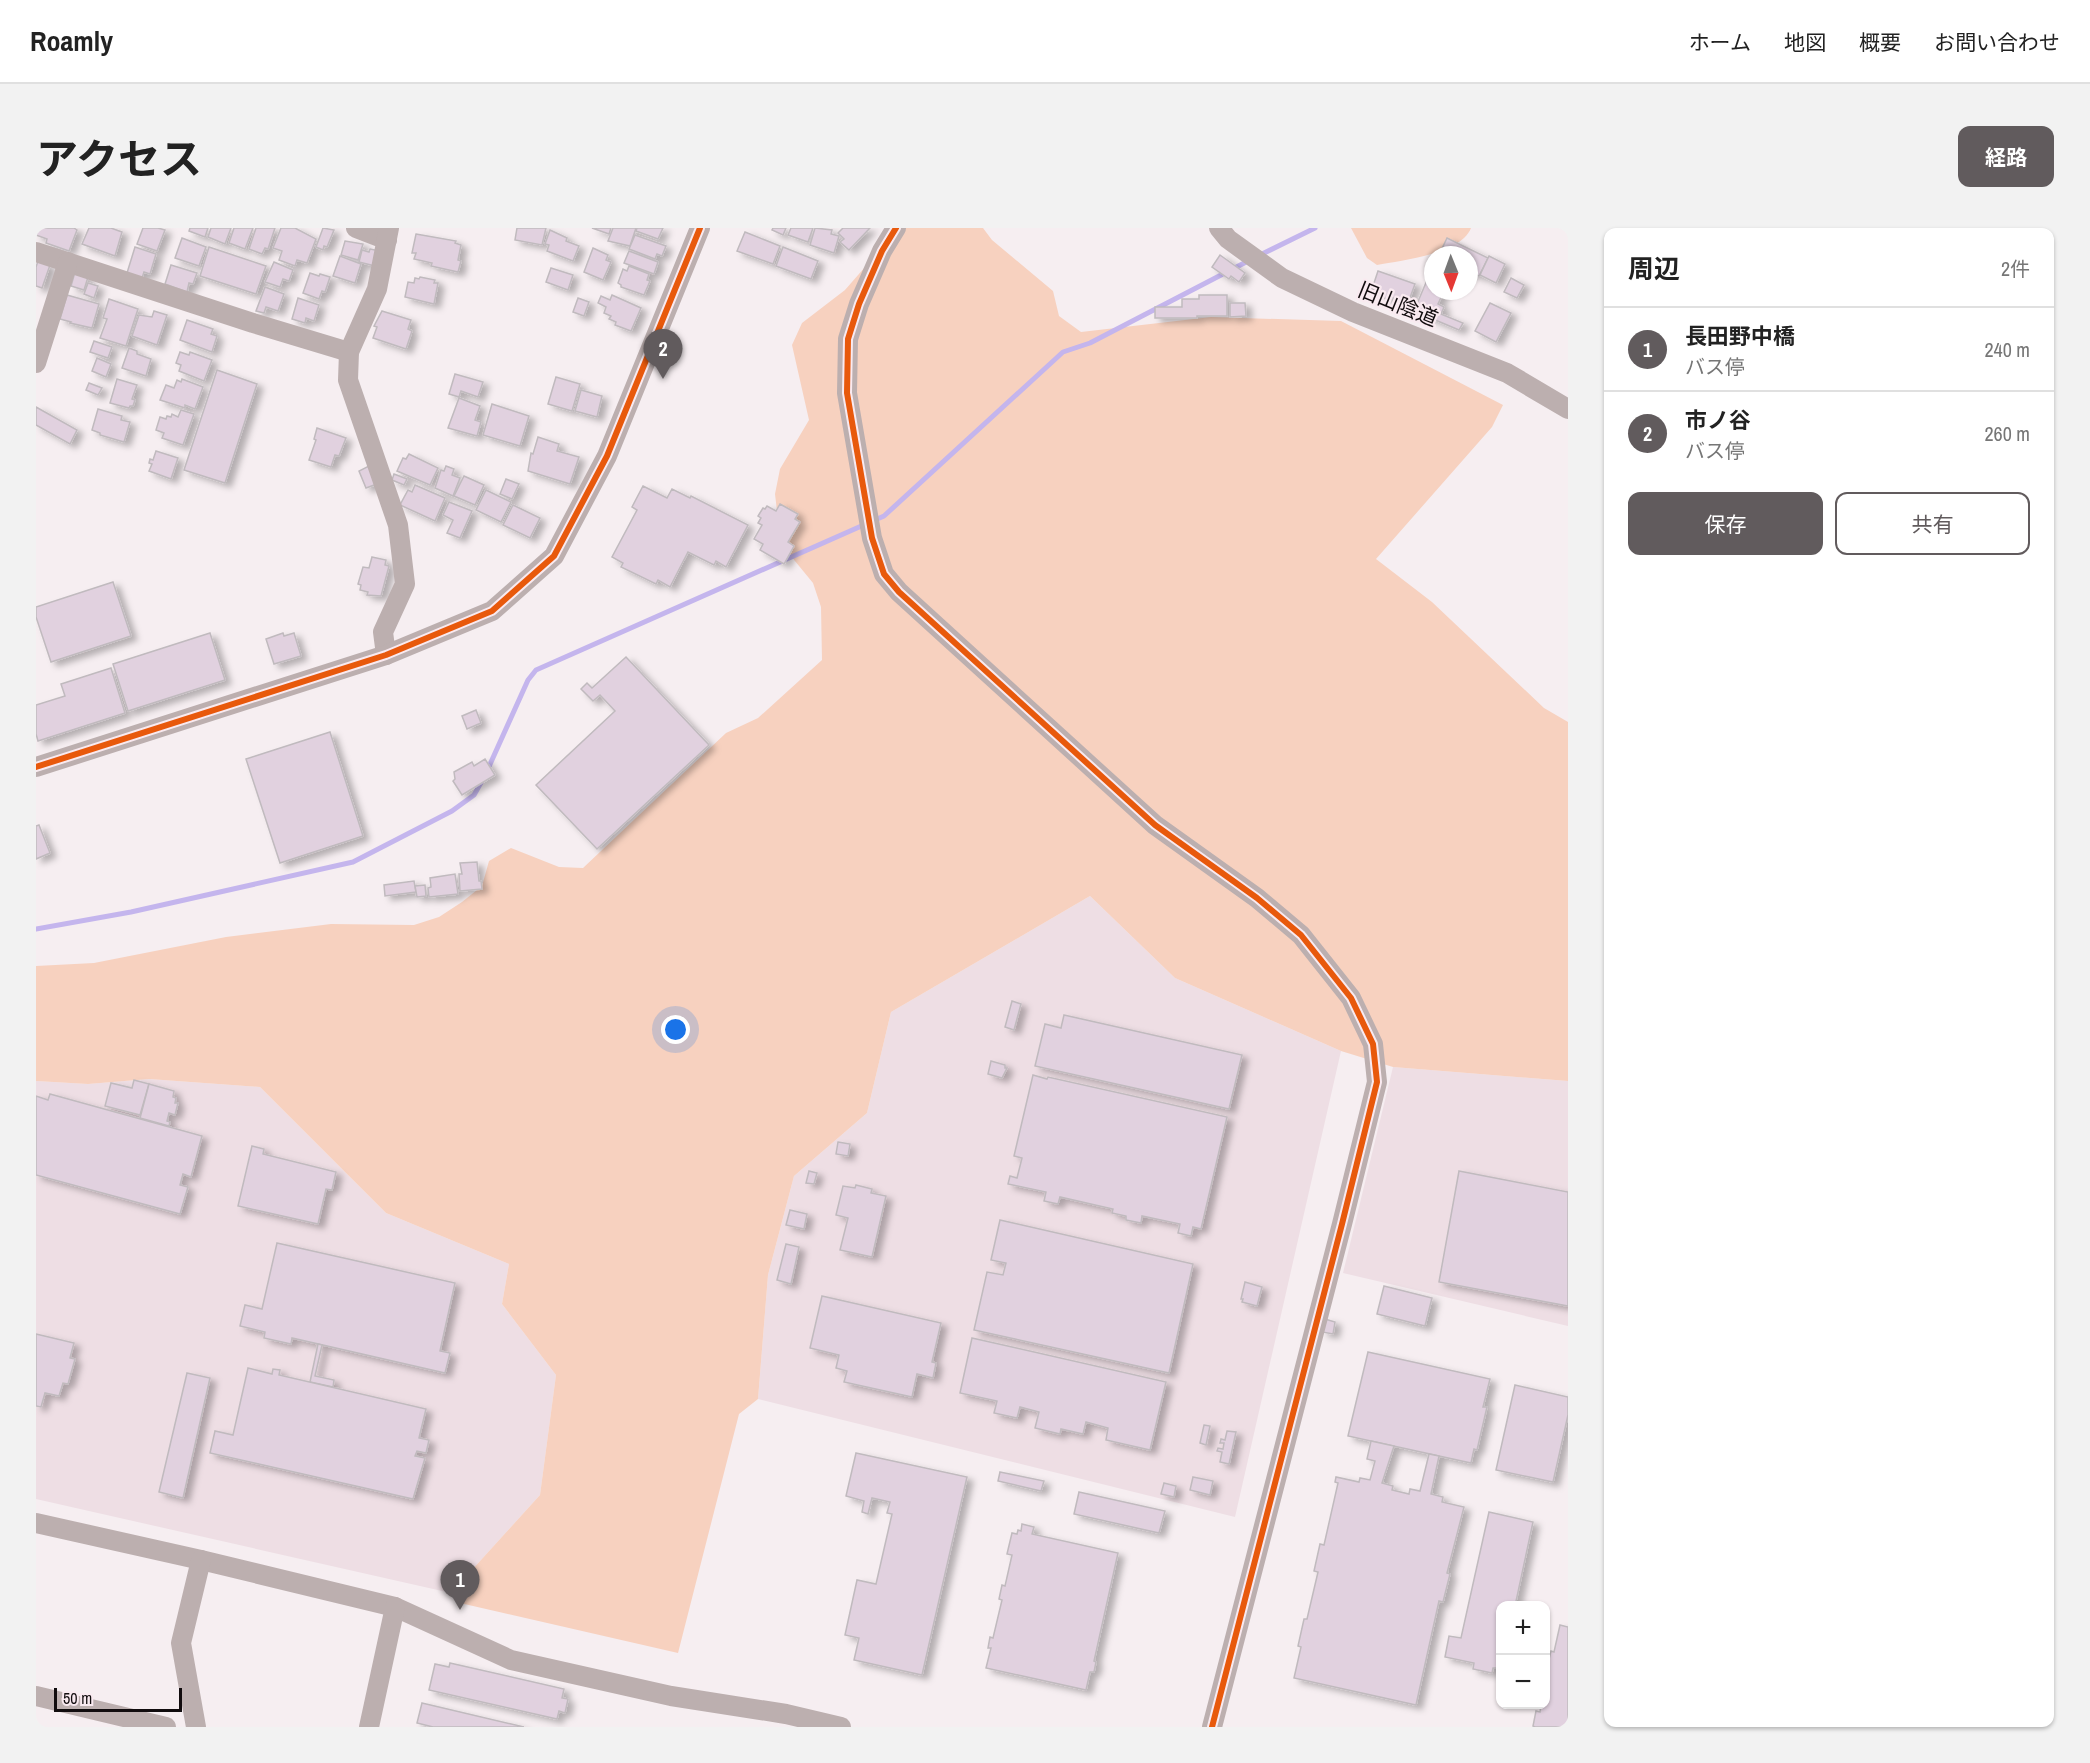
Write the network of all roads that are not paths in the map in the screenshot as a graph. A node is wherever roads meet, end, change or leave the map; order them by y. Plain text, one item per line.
1 (356, 228) edge
2 (700, 228) edge
3 (896, 228) edge
4 (1219, 228) edge
5 (388, 234) edge
6 (36, 252) edge
7 (68, 262) junction
8 (350, 352) junction
9 (36, 363) edge
10 (1568, 409) edge
11 (386, 655) junction
12 (36, 767) edge
13 (36, 1523) edge
14 (201, 1560) junction
15 (395, 1607) junction
16 (36, 1696) edge
17 (166, 1727) edge
18 (196, 1727) edge
19 (369, 1727) edge
20 (841, 1727) edge
21 (1212, 1727) edge

1 - 5 street
2 - 11 street
3 - 21 street
4 - 10 street, 旧山陰道
5 - 8 street
6 - 7 street
7 - 8 street
7 - 9 street
8 - 11 street
11 - 12 street
13 - 14 street
14 - 15 street
14 - 18 street
15 - 19 street
15 - 20 street
16 - 17 street

